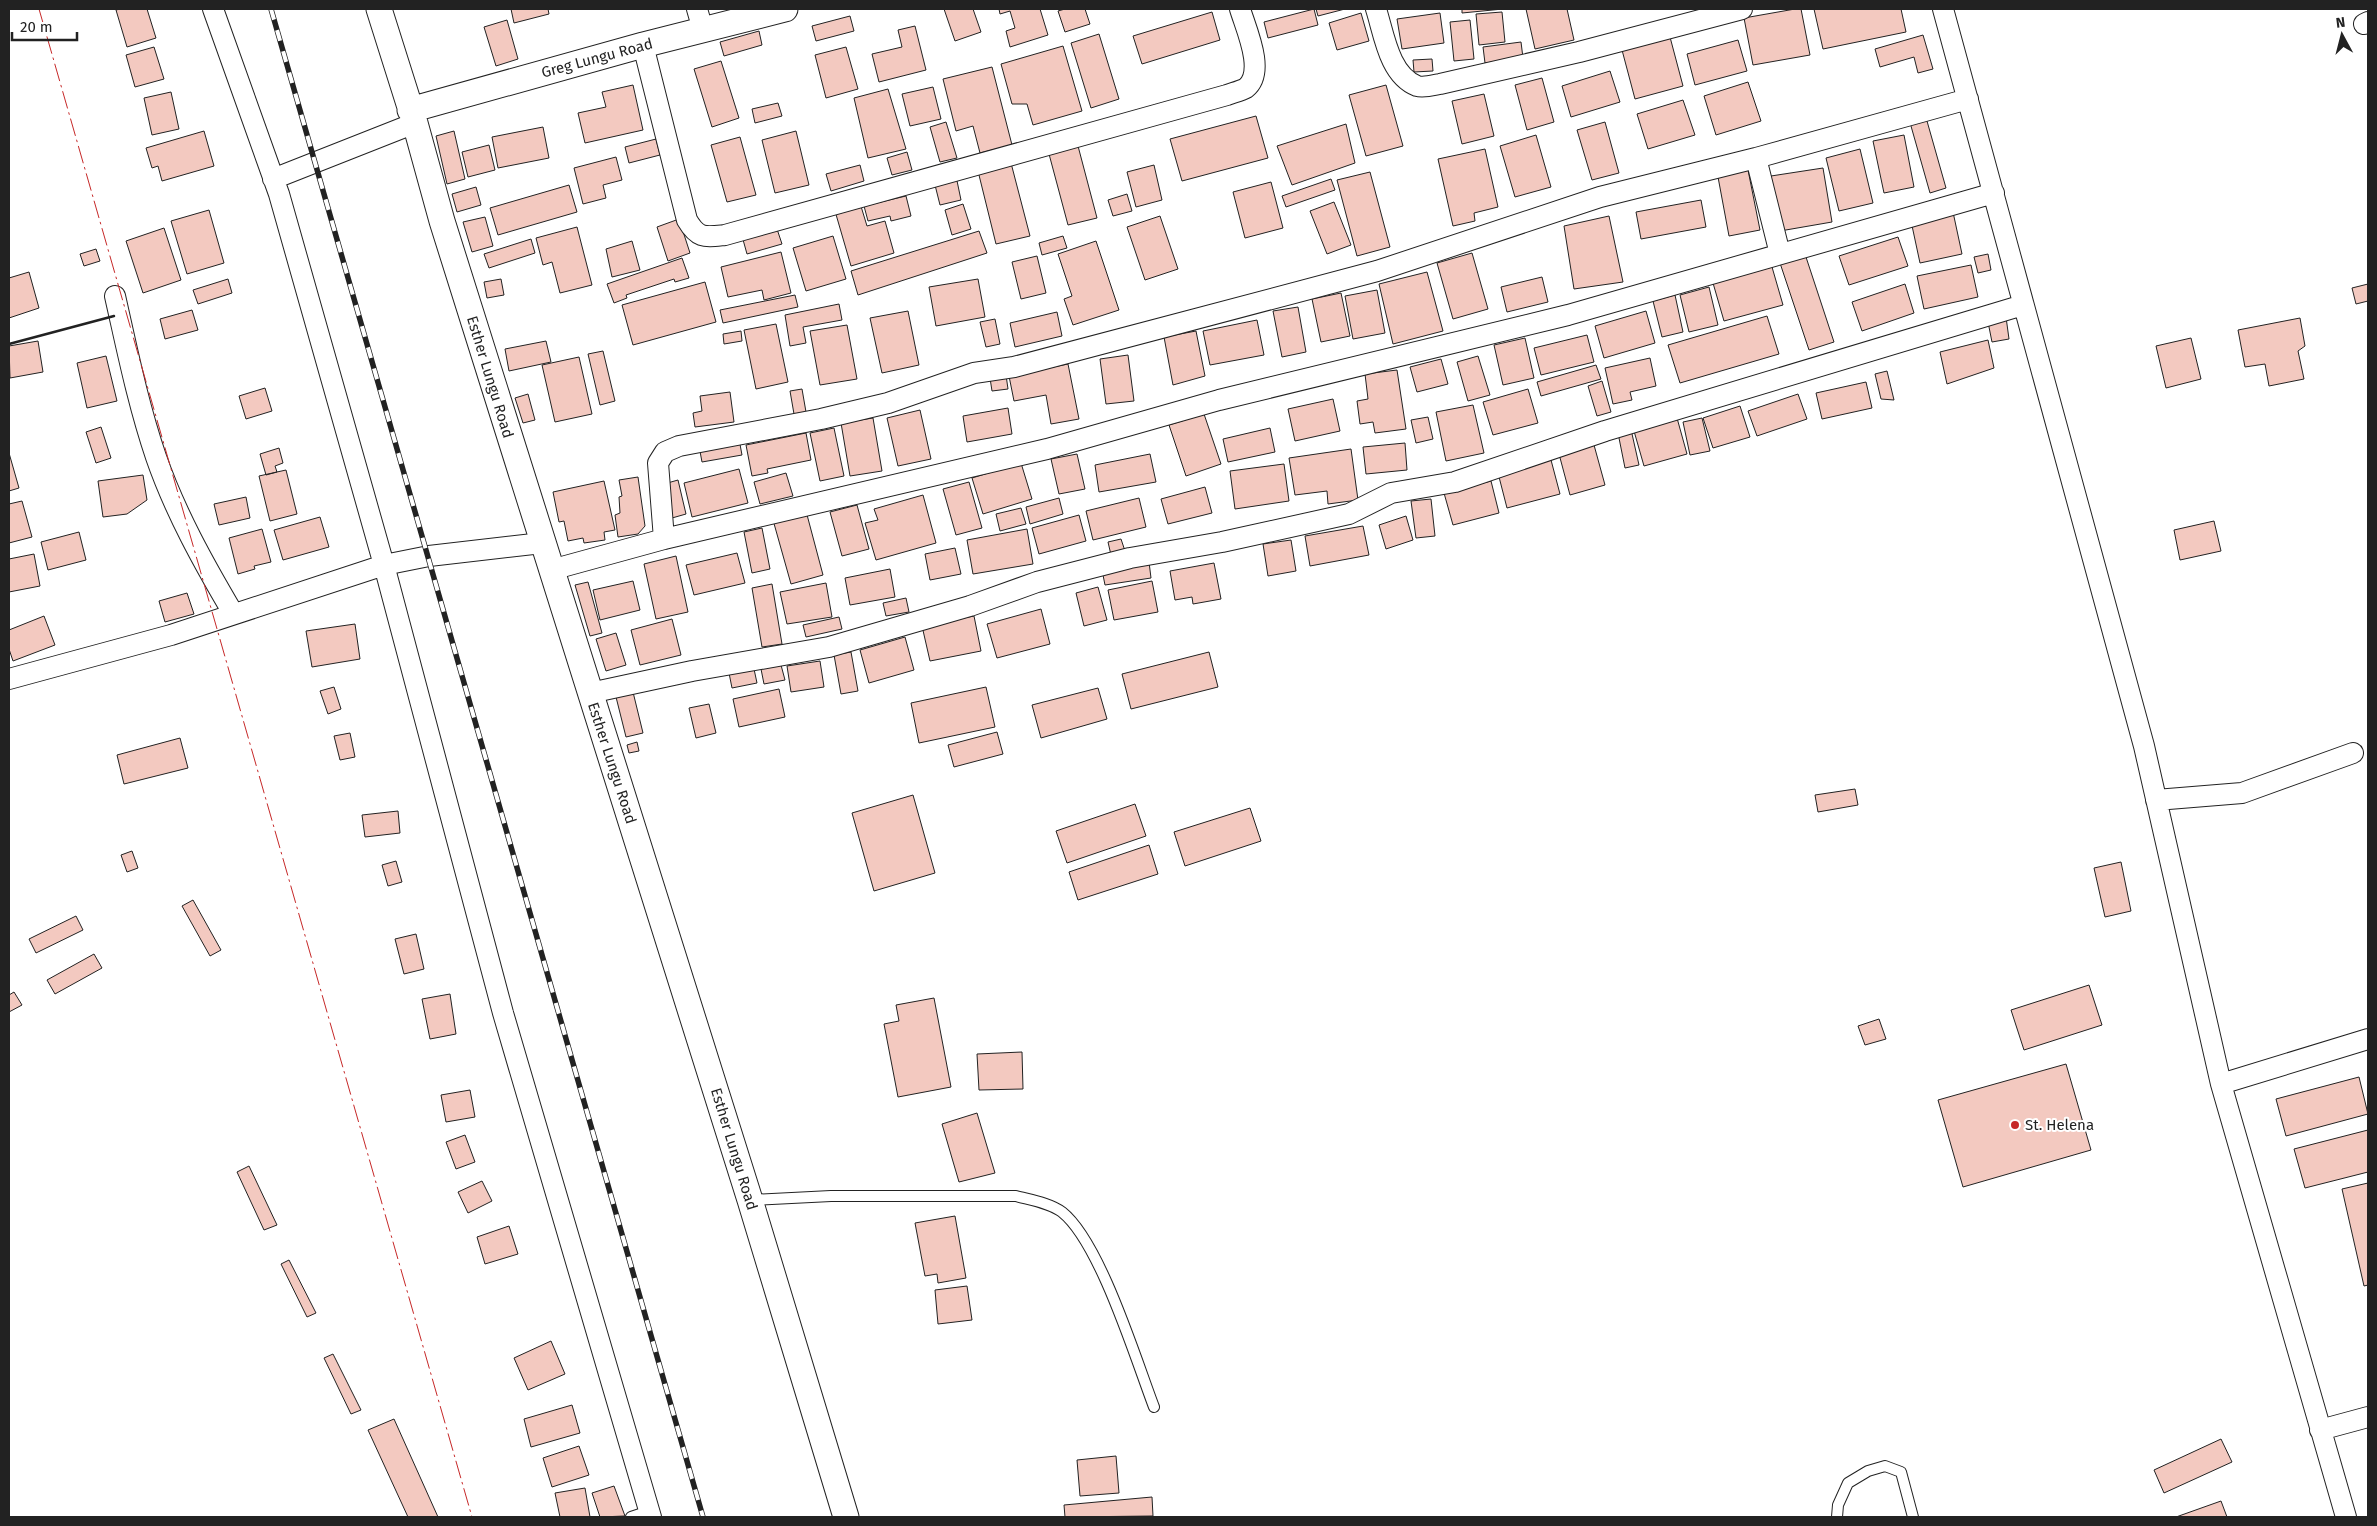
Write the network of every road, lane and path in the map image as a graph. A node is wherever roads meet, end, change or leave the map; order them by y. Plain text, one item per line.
1 (213, 9) edge
2 (379, 9) edge
3 (785, 9) edge
4 (1240, 9) edge
5 (1376, 9) edge
6 (1742, 9) edge
7 (1943, 9) edge
8 (700, 19) edge
9 (642, 45) junction
10 (1968, 99) junction
11 (412, 117) junction
12 (1756, 158) junction
13 (273, 179) junction
14 (1994, 193) junction
15 (1780, 254) junction
16 (115, 296) dead end
17 (2023, 305) junction
18 (664, 538) junction
19 (542, 543) junction
20 (384, 564) junction
21 (551, 570) junction
22 (233, 613) junction
23 (9, 679) edge
24 (590, 693) junction
25 (2353, 753) dead end
26 (2156, 800) junction
27 (2368, 1039) edge
28 (2220, 1084) junction
29 (750, 1200) junction
30 (1154, 1407) dead end
31 (2368, 1417) edge
32 (2320, 1430) junction
33 (644, 1515) edge
34 (846, 1517) edge
35 (1837, 1517) edge
36 (1913, 1517) edge
37 (2346, 1517) edge

1 - 13 street
2 - 11 street, Esther Lungu Road
3 - 8 street, Greg Lungu Road
4 - 9 street
5 - 6 street
7 - 10 street
8 - 9 street, Greg Lungu Road
9 - 11 street, Greg Lungu Road
10 - 12 street
10 - 14 street
11 - 13 street
11 - 19 street, Esther Lungu Road
12 - 15 street
12 - 18 street
13 - 20 street
14 - 15 street
14 - 17 street
15 - 18 street
16 - 22 street
17 - 24 street
17 - 26 street
18 - 21 street
19 - 20 street
19 - 21 street, Esther Lungu Road
20 - 22 street
20 - 33 street
21 - 24 street, Esther Lungu Road
22 - 23 street
24 - 29 street, Esther Lungu Road
25 - 26 street
26 - 28 street
27 - 28 street
28 - 32 street
29 - 30 lane
29 - 34 street, Esther Lungu Road
31 - 32 street
32 - 37 street
35 - 36 lane

